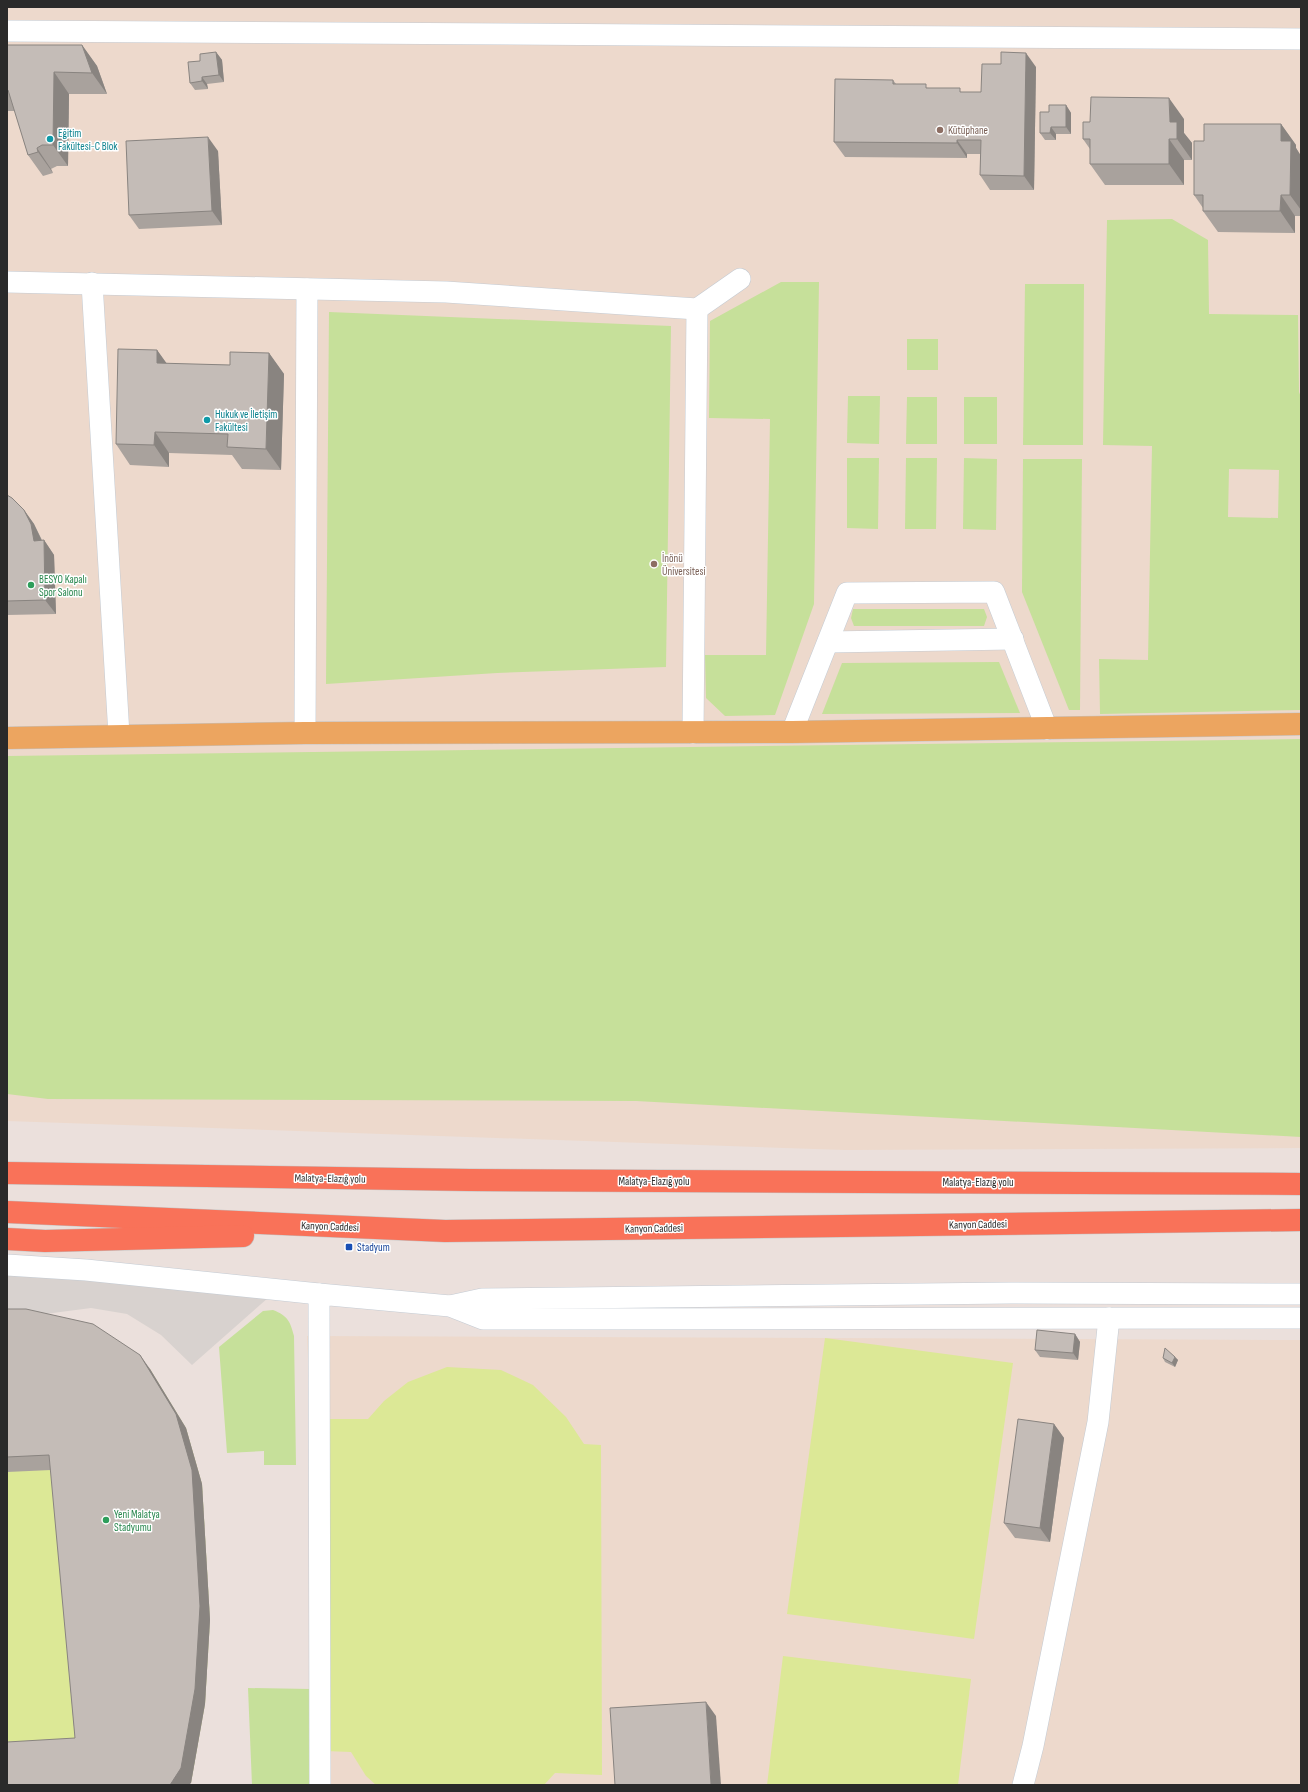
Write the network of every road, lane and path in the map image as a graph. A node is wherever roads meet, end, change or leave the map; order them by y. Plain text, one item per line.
1 (7, 31) edge
2 (1301, 39) edge
3 (740, 279) dead end
4 (7, 282) edge
5 (92, 283) junction
6 (307, 289) junction
7 (697, 308) junction
8 (1013, 639) junction
9 (828, 642) junction
10 (1301, 724) edge
11 (1047, 729) junction
12 (792, 732) junction
13 (305, 733) junction
14 (693, 733) junction
15 (119, 735) junction
16 (7, 738) edge
17 (7, 1173) edge
18 (1301, 1184) edge
19 (7, 1212) edge
20 (1301, 1220) edge
21 (438, 1230) junction
22 (7, 1239) edge
23 (7, 1265) edge
24 (319, 1294) junction
25 (1301, 1294) edge
26 (450, 1306) junction
27 (1109, 1318) junction
28 (1301, 1318) edge
29 (320, 1785) edge
30 (1023, 1785) edge

1 - 2 street
3 - 7 street
4 - 5 street
5 - 6 street
5 - 15 street
6 - 7 street
6 - 13 street
7 - 14 street
8 - 9 street
8 - 9 street
8 - 11 street
9 - 12 street
10 - 11 main road
11 - 12 main road
12 - 14 main road
13 - 14 main road
13 - 15 main road
15 - 16 main road
17 - 18 highway, Malatya-Elazığ yolu
19 - 21 highway, Kanyon Caddesi
20 - 21 highway, Kanyon Caddesi
21 - 22 highway
23 - 24 street
24 - 26 street
24 - 29 street
25 - 26 street
26 - 27 street
27 - 28 street
27 - 30 street

